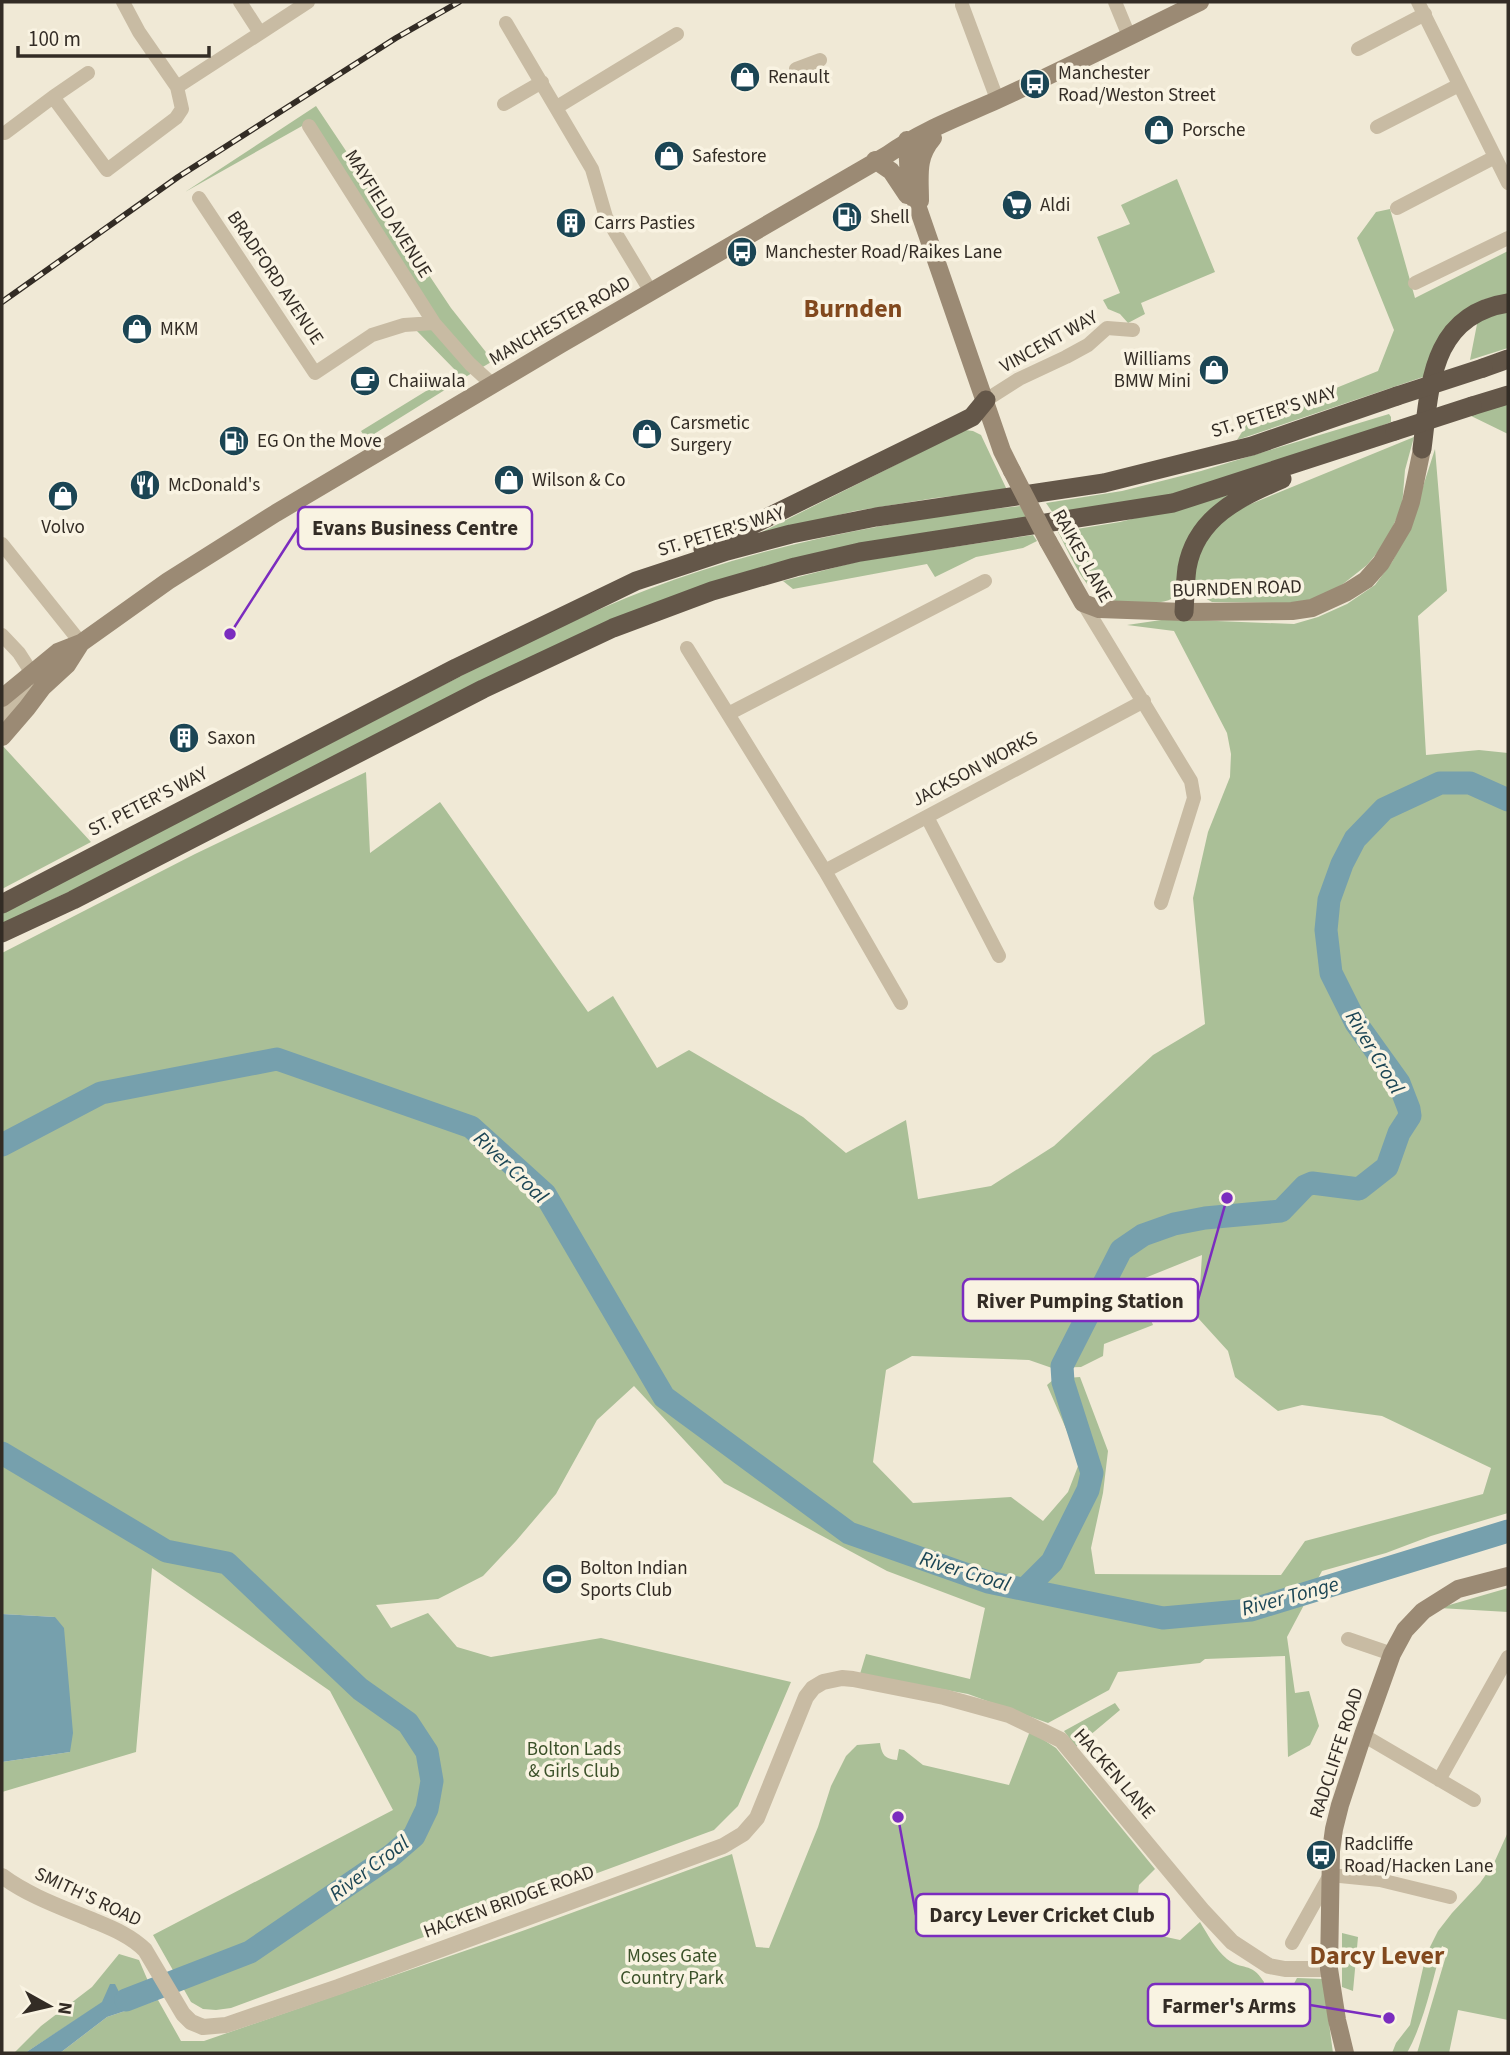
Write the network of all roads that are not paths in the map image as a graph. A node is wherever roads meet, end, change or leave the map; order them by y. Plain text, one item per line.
1 (123, 2) edge
2 (240, 2) edge
3 (308, 2) edge
4 (1115, 2) edge
5 (1200, 2) edge
6 (962, 5) dead end
7 (1422, 8) edge
8 (506, 23) dead end
9 (260, 33) junction
10 (677, 34) dead end
11 (1129, 36) junction
12 (1357, 49) dead end
13 (820, 60) dead end
14 (796, 69) dead end
15 (88, 73) dead end
16 (542, 82) junction
17 (1460, 85) junction
18 (177, 88) junction
19 (53, 97) junction
20 (997, 99) junction
21 (504, 104) dead end
22 (557, 107) junction
23 (309, 126) dead end
24 (1377, 127) dead end
25 (5, 133) dead end
26 (933, 138) junction
27 (907, 144) junction
28 (1495, 157) junction
29 (881, 158) junction
30 (1508, 183) edge
31 (199, 198) dead end
32 (1397, 208) dead end
33 (921, 219) junction
34 (1508, 238) edge
35 (1415, 283) dead end
36 (651, 292) junction
37 (1508, 303) edge
38 (434, 323) junction
39 (1133, 330) dead end
40 (1508, 359) edge
41 (493, 385) junction
42 (1508, 395) edge
43 (986, 400) junction
44 (1389, 433) junction
45 (1422, 449) joint
46 (2, 544) edge
47 (636, 581) junction
48 (985, 581) dead end
49 (1083, 603) junction
50 (1184, 612) junction
51 (2, 635) edge
52 (81, 643) junction
53 (687, 648) dead end
54 (37, 680) junction
55 (2, 698) edge
56 (1144, 701) junction
57 (728, 714) junction
58 (2, 717) edge
59 (2, 737) edge
60 (927, 817) junction
61 (825, 871) junction
62 (72, 900) junction
63 (1161, 903) dead end
64 (2, 904) edge
65 (2, 933) edge
66 (2, 941) edge
67 (999, 956) dead end
68 (901, 1003) dead end
69 (1508, 1576) edge
70 (1348, 1639) dead end
71 (1392, 1654) junction
72 (1508, 1657) edge
73 (822, 1682) joint
74 (1363, 1735) junction
75 (1439, 1780) junction
76 (1474, 1800) dead end
77 (1330, 1875) junction
78 (2, 1876) edge
79 (1450, 1897) dead end
80 (1292, 1943) dead end
81 (152, 1961) joint
82 (1329, 1969) junction
83 (1345, 2053) edge

1 - 18 street
2 - 9 street
3 - 9 street
4 - 11 street
5 - 11 main road, MANCHESTER ROAD
6 - 20 street
7 - 12 street
7 - 17 street
8 - 16 street
9 - 18 street
10 - 22 street
11 - 20 main road, MANCHESTER ROAD
13 - 14 street
15 - 19 street
16 - 21 street
16 - 22 street
17 - 24 street
17 - 28 street
18 - 19 street
19 - 25 street
20 - 26 main road, MANCHESTER ROAD
20 - 27 main road, MANCHESTER ROAD
22 - 36 street
23 - 38 street, MAYFIELD AVENUE
26 - 27 main road, MANCHESTER ROAD
26 - 33 main road, RAIKES LANE
27 - 29 main road, MANCHESTER ROAD
27 - 33 main road, RAIKES LANE
28 - 30 street
28 - 32 street
29 - 33 main road, RAIKES LANE
29 - 36 main road, MANCHESTER ROAD
31 - 38 street, BRADFORD AVENUE
33 - 43 main road, RAIKES LANE
34 - 35 street
36 - 41 main road, MANCHESTER ROAD
37 - 45 highway
38 - 41 street
39 - 43 street, VINCENT WAY
40 - 47 highway, ST. PETER'S WAY, bridge
41 - 52 main road, MANCHESTER ROAD
42 - 44 highway, bridge
43 - 47 highway
43 - 49 main road, RAIKES LANE, bridge
44 - 50 highway
44 - 62 highway
45 - 50 main road, BURNDEN ROAD
46 - 52 street
47 - 64 highway, ST. PETER'S WAY
48 - 57 street
49 - 50 main road, BURNDEN ROAD
49 - 56 street, RAIKES LANE
51 - 54 street
52 - 54 main road, MANCHESTER ROAD
53 - 57 street
54 - 55 main road, MANCHESTER ROAD
54 - 58 street
54 - 59 main road, MANCHESTER ROAD
56 - 60 street, JACKSON WORKS
56 - 63 street, RAIKES LANE
57 - 61 street
60 - 61 street, JACKSON WORKS
60 - 67 street
61 - 68 street
62 - 65 highway
62 - 66 highway
69 - 71 main road, RADCLIFFE ROAD
70 - 71 street
71 - 74 main road, RADCLIFFE ROAD
72 - 75 street
73 - 81 street, HACKEN BRIDGE ROAD
73 - 82 street, HACKEN LANE
74 - 75 street
74 - 77 main road, RADCLIFFE ROAD
75 - 76 street
77 - 79 street
77 - 80 street
77 - 82 main road, RADCLIFFE ROAD
78 - 81 street, SMITH'S ROAD
82 - 83 main road, RADCLIFFE ROAD

